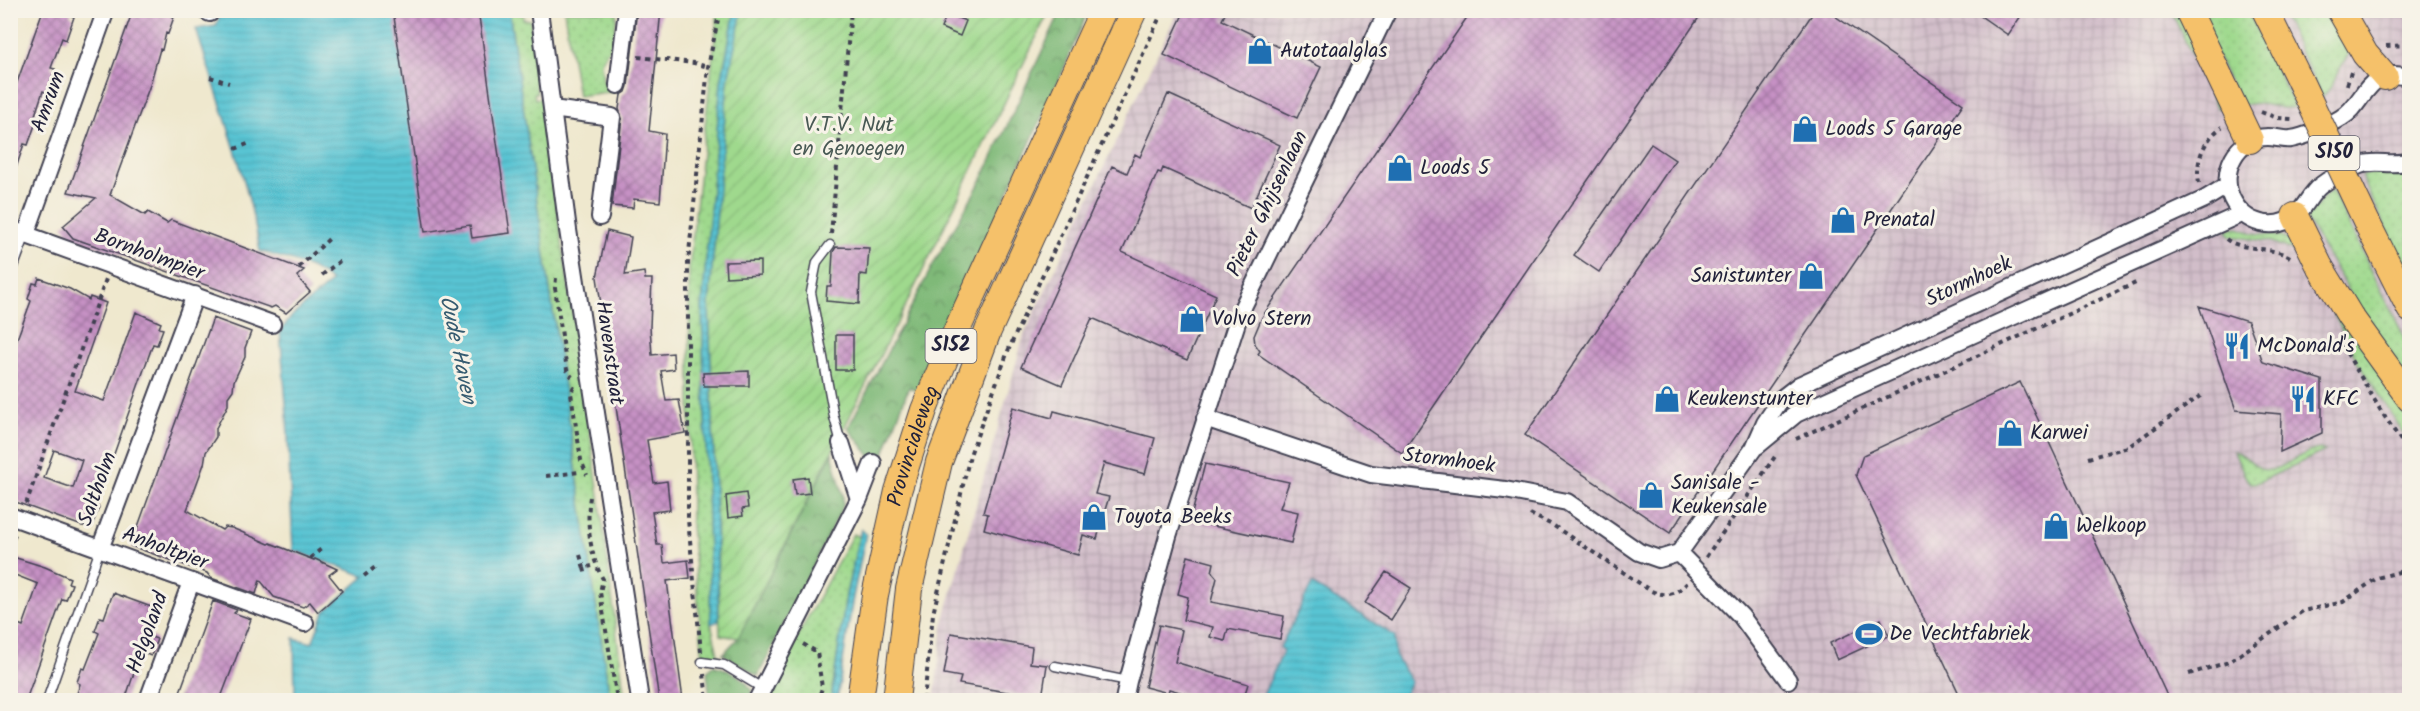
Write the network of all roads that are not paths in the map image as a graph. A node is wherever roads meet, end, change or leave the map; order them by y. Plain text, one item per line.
1 (106, 10) edge
2 (539, 10) edge
3 (627, 10) edge
4 (1103, 10) edge
5 (1134, 10) edge
6 (1388, 10) edge
7 (2188, 10) edge
8 (2265, 10) edge
9 (2340, 10) edge
10 (2397, 77) edge
11 (618, 85) dead end
12 (552, 109) junction
13 (2250, 140) junction
14 (2409, 161) edge
15 (2228, 185) junction
16 (2241, 214) junction
17 (2295, 216) junction
18 (600, 217) dead end
19 (18, 231) edge
20 (830, 245) road end
21 (2077, 256) junction
22 (10, 277) edge
23 (2089, 282) junction
24 (195, 295) junction
25 (2409, 309) edge
26 (272, 324) dead end
27 (2409, 399) edge
28 (1205, 418) junction
29 (841, 443) joint
30 (1754, 448) junction
31 (873, 463) dead end
32 (859, 499) junction
33 (15, 518) edge
34 (100, 549) junction
35 (1679, 553) junction
36 (191, 582) junction
37 (305, 623) dead end
38 (702, 662) road end
39 (1055, 666) dead end
40 (1788, 680) dead end
41 (1128, 681) junction
42 (760, 694) edge
43 (47, 700) edge
44 (148, 700) edge
45 (640, 700) edge
46 (860, 700) edge
47 (896, 700) edge
48 (1125, 700) edge

1 - 19 street, Amrum
2 - 12 street, Havenstraat
3 - 11 street
4 - 46 main road, Provincialeweg / S152
5 - 47 main road, Provincialeweg / S152
6 - 28 street, Pieter Ghijsenlaan
7 - 13 main road
8 - 25 main road, S150, bridge
9 - 10 main road
10 - 13 street
12 - 18 street
12 - 45 street, Havenstraat
13 - 15 street
14 - 17 street
15 - 16 street
15 - 21 street, Stormhoek
16 - 17 street
16 - 23 street, Stormhoek
17 - 27 main road
19 - 22 lane, Amrum
19 - 24 street, Bornholmpier
20 - 29 lane
21 - 23 street
21 - 30 street, Stormhoek
23 - 30 street, Stormhoek
24 - 26 street, Bornholmpier
24 - 34 street, Saltholm
28 - 35 street, Stormhoek
28 - 41 street, Pieter Ghijsenlaan
29 - 32 street
30 - 35 street, Stormhoek
31 - 32 street
32 - 42 street
33 - 34 street, Anholtpier
34 - 36 street, Anholtpier
34 - 43 lane, Saltholm
35 - 40 street
36 - 37 street, Anholtpier
36 - 44 street, Helgoland
38 - 42 lane
39 - 41 lane
41 - 48 street, Pieter Ghijsenlaan

